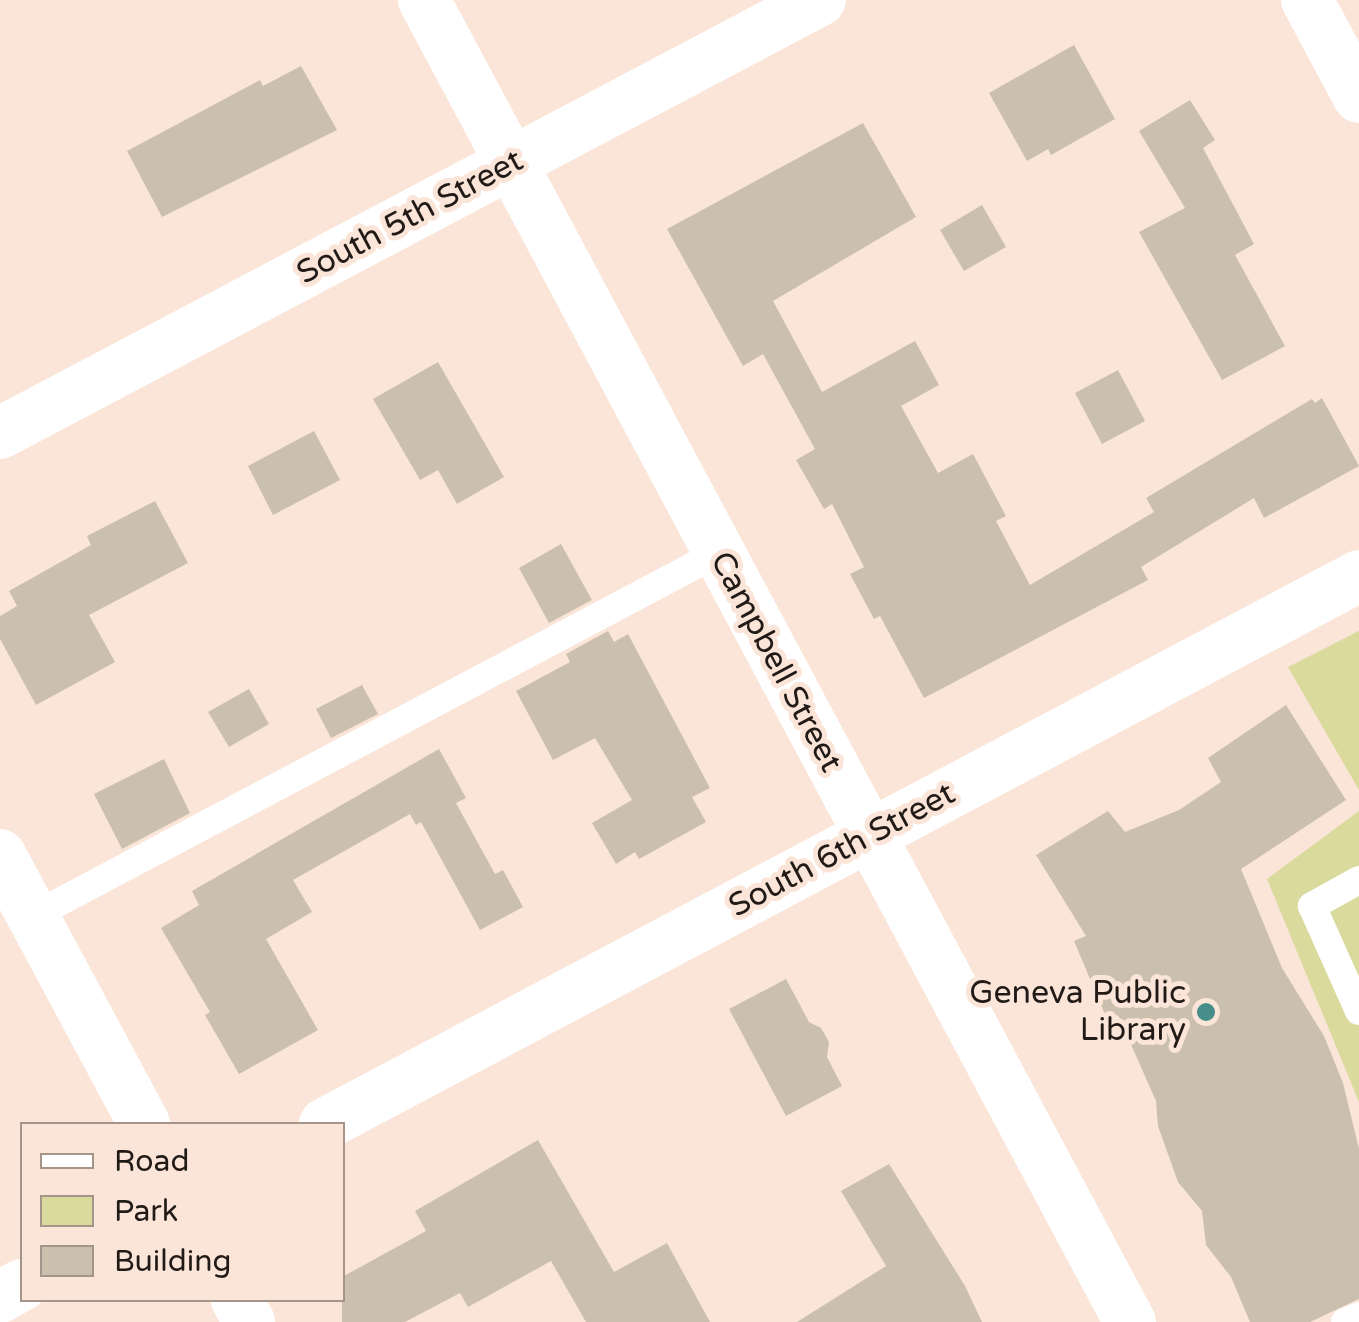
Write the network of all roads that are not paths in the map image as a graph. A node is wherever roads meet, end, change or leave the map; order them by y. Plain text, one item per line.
1 (424, 0) edge
2 (820, 0) edge
3 (1307, 0) edge
4 (1359, 97) edge
5 (510, 164) junction
6 (0, 433) edge
7 (718, 553) junction
8 (1359, 576) edge
9 (869, 836) junction
10 (0, 855) edge
11 (1359, 880) edge
12 (33, 916) junction
13 (1359, 1011) edge
14 (143, 1122) edge
15 (330, 1122) edge
16 (1359, 1316) edge
17 (1130, 1322) edge
18 (1344, 1322) edge

1 - 5 street, Campbell Street
2 - 5 street, South 5th Street
3 - 4 street
5 - 6 street, South 5th Street
5 - 7 street, Campbell Street
7 - 9 street, Campbell Street
7 - 12 lane
8 - 9 street, South 6th Street
9 - 15 street, South 6th Street
9 - 17 street, Campbell Street
10 - 12 street
11 - 13 lane
12 - 14 street
16 - 18 lane

